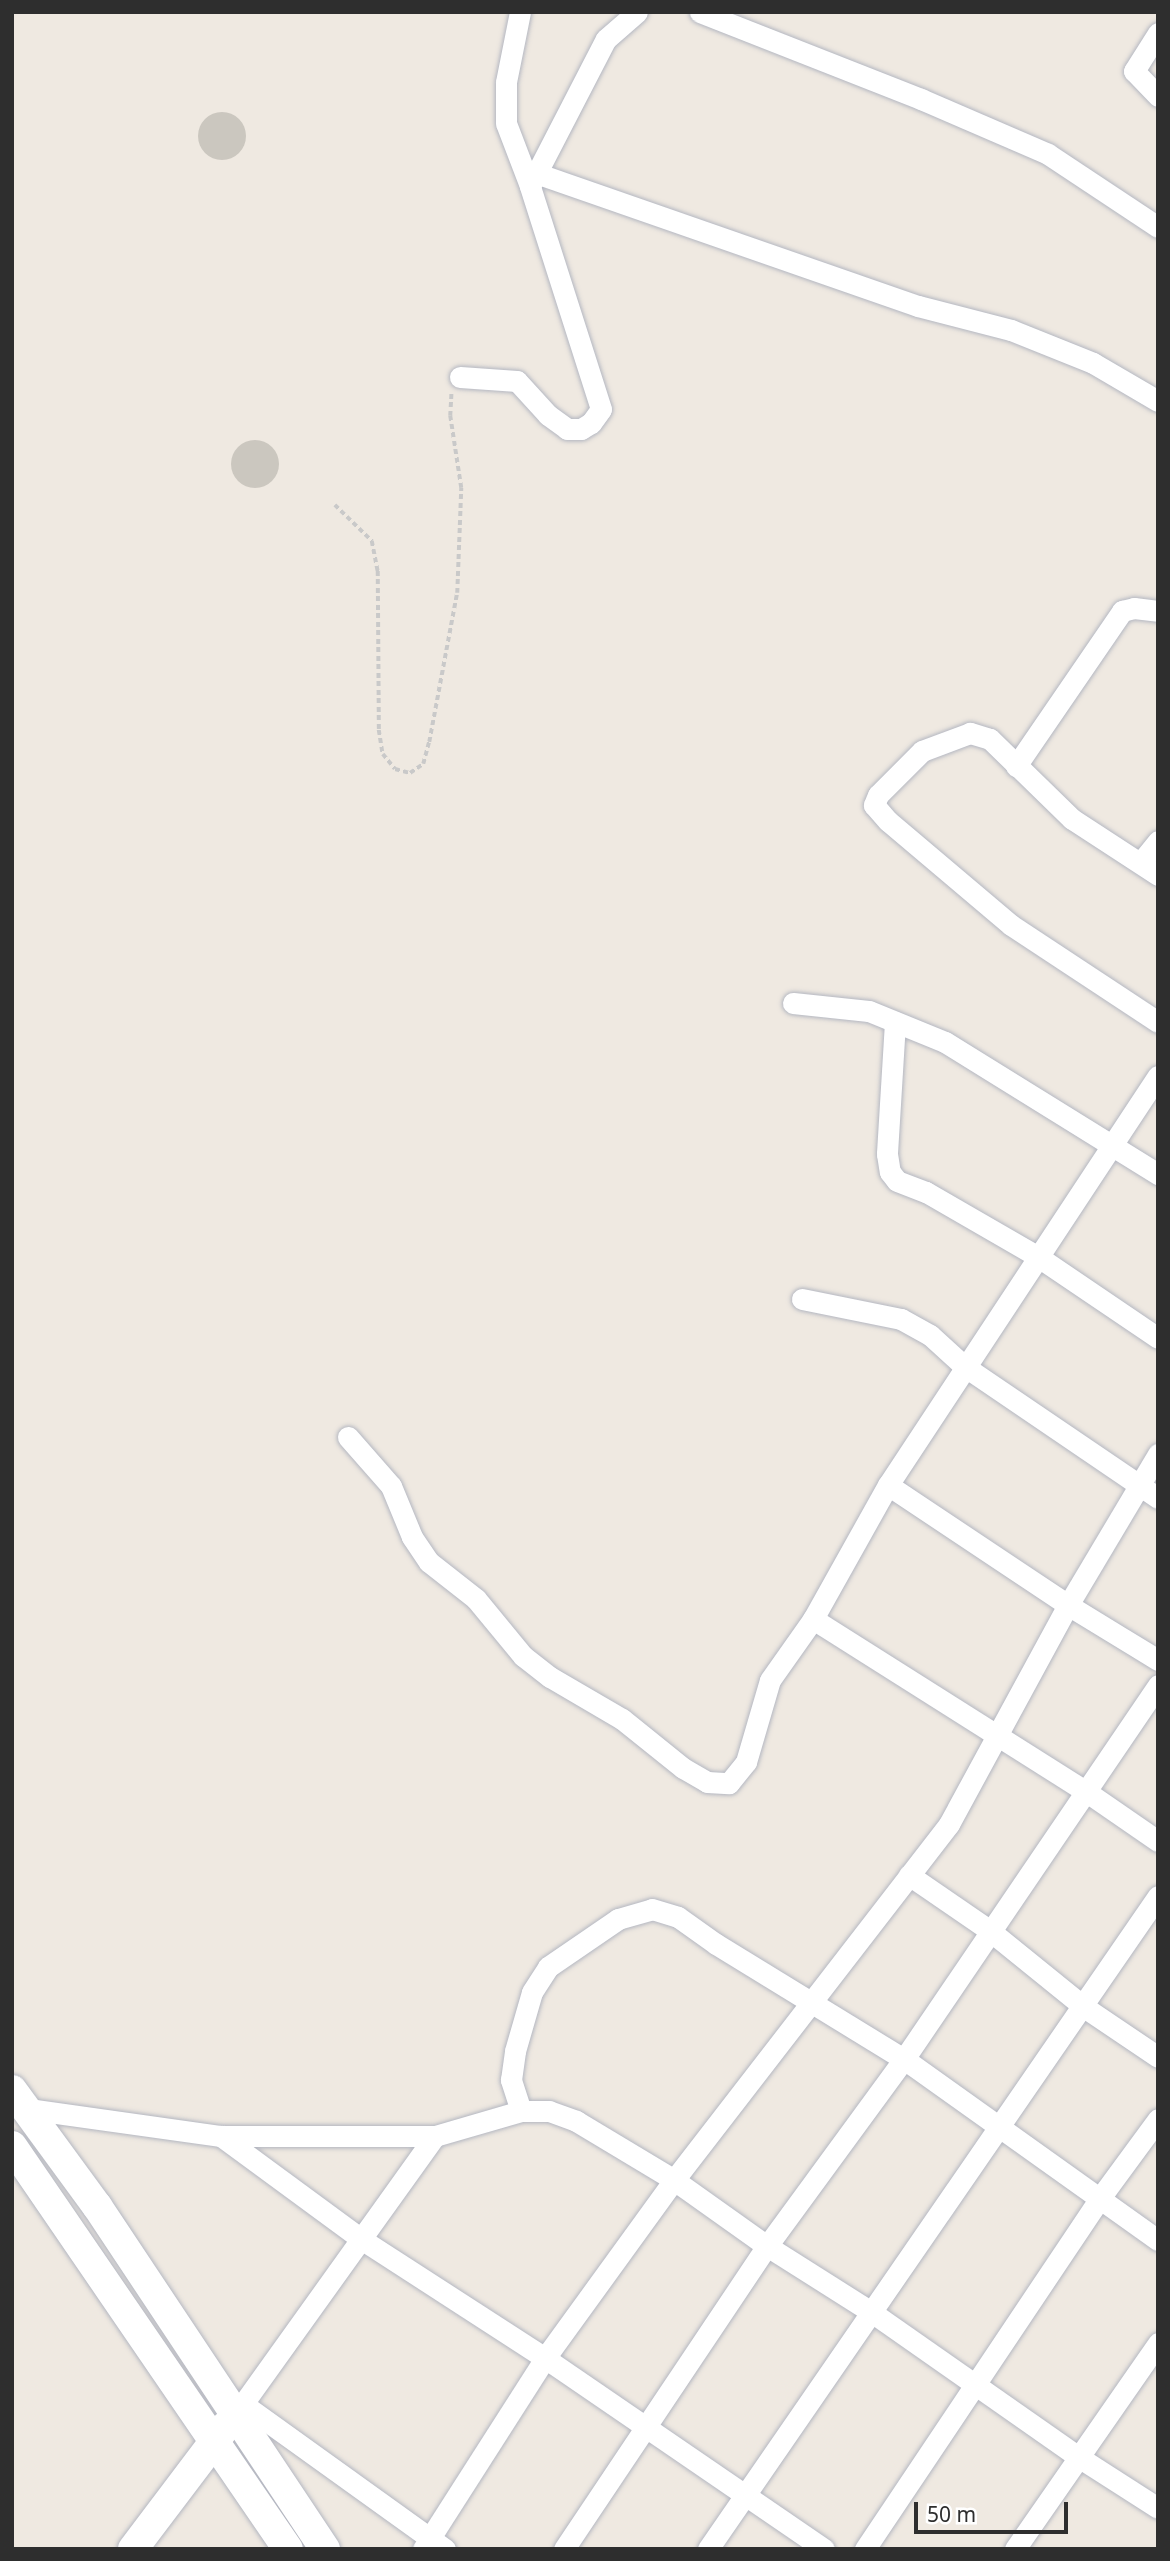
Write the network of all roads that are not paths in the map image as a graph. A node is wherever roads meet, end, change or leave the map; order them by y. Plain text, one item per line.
1 (520, 12) edge
2 (637, 12) edge
3 (700, 12) edge
4 (1158, 33) edge
5 (1158, 96) edge
6 (533, 180) junction
7 (1158, 227) edge
8 (460, 377) road end
9 (1158, 401) edge
10 (1158, 611) edge
11 (1016, 766) junction
12 (1158, 841) edge
13 (1150, 868) edge
14 (793, 1003) dead end
15 (895, 1022) junction
16 (1158, 1022) edge
17 (1158, 1076) edge
18 (1111, 1143) junction
19 (1158, 1174) edge
20 (1037, 1256) junction
21 (802, 1299) dead end
22 (1158, 1338) edge
23 (964, 1366) junction
24 (348, 1437) dead end
25 (1158, 1454) edge
26 (1138, 1484) junction
27 (888, 1485) junction
28 (1158, 1498) edge
29 (1068, 1605) junction
30 (813, 1619) junction
31 (1158, 1660) edge
32 (1158, 1685) edge
33 (997, 1735) junction
34 (1084, 1790) junction
35 (1158, 1841) edge
36 (909, 1875) junction
37 (1158, 1896) edge
38 (989, 1930) junction
39 (812, 2002) junction
40 (1084, 2007) junction
41 (1158, 2057) edge
42 (904, 2059) junction
43 (20, 2099) edge
44 (522, 2111) junction
45 (1158, 2119) edge
46 (1000, 2127) junction
47 (220, 2136) junction
48 (435, 2136) junction
49 (12, 2146) edge
50 (674, 2180) junction
51 (1100, 2198) junction
52 (361, 2239) junction
53 (1158, 2240) edge
54 (767, 2246) junction
55 (870, 2311) junction
56 (1158, 2343) edge
57 (545, 2358) junction
58 (976, 2385) junction
59 (239, 2409) junction
60 (644, 2427) junction
61 (214, 2441) junction
62 (1077, 2456) junction
63 (743, 2495) junction
64 (1158, 2508) edge
65 (433, 2545) edge
66 (133, 2549) edge
67 (288, 2549) edge
68 (326, 2549) edge
69 (564, 2549) edge
70 (708, 2549) edge
71 (824, 2549) edge
72 (865, 2549) edge
73 (1014, 2549) edge

1 - 6 street
2 - 6 street
3 - 7 street
4 - 5 street
6 - 8 street
6 - 9 street
10 - 11 street
11 - 13 street
11 - 16 street
12 - 13 street
14 - 15 street
15 - 18 street
15 - 20 street
17 - 18 street
18 - 19 street
18 - 20 street
20 - 22 street
20 - 23 street
21 - 23 street
23 - 26 street
23 - 27 street
24 - 30 street
25 - 26 street
26 - 28 street
26 - 29 street
27 - 29 street
27 - 30 street
29 - 31 street
29 - 33 street
30 - 33 street
32 - 34 street
33 - 34 street
33 - 36 street
34 - 35 street
34 - 38 street
36 - 38 street
36 - 39 street
37 - 40 street
38 - 40 street
38 - 42 street
39 - 42 street
39 - 44 street
39 - 50 street
40 - 41 street
40 - 46 street
42 - 46 street
42 - 54 street
43 - 47 street
43 - 59 main road
44 - 48 street
44 - 50 street
45 - 51 street
46 - 51 street
46 - 55 street
47 - 48 street
47 - 52 street
48 - 52 street
49 - 61 main road
50 - 54 street
50 - 57 street
51 - 53 street
51 - 58 street
52 - 57 street
52 - 59 street
54 - 55 street
54 - 60 street
55 - 58 street
55 - 63 street
56 - 62 street
57 - 60 street
57 - 65 street
58 - 62 street
58 - 72 street
59 - 61 main road
59 - 65 street
59 - 68 main road
60 - 63 street
60 - 69 street
61 - 66 main road
61 - 67 main road
62 - 64 street
62 - 73 street
63 - 70 street
63 - 71 street

